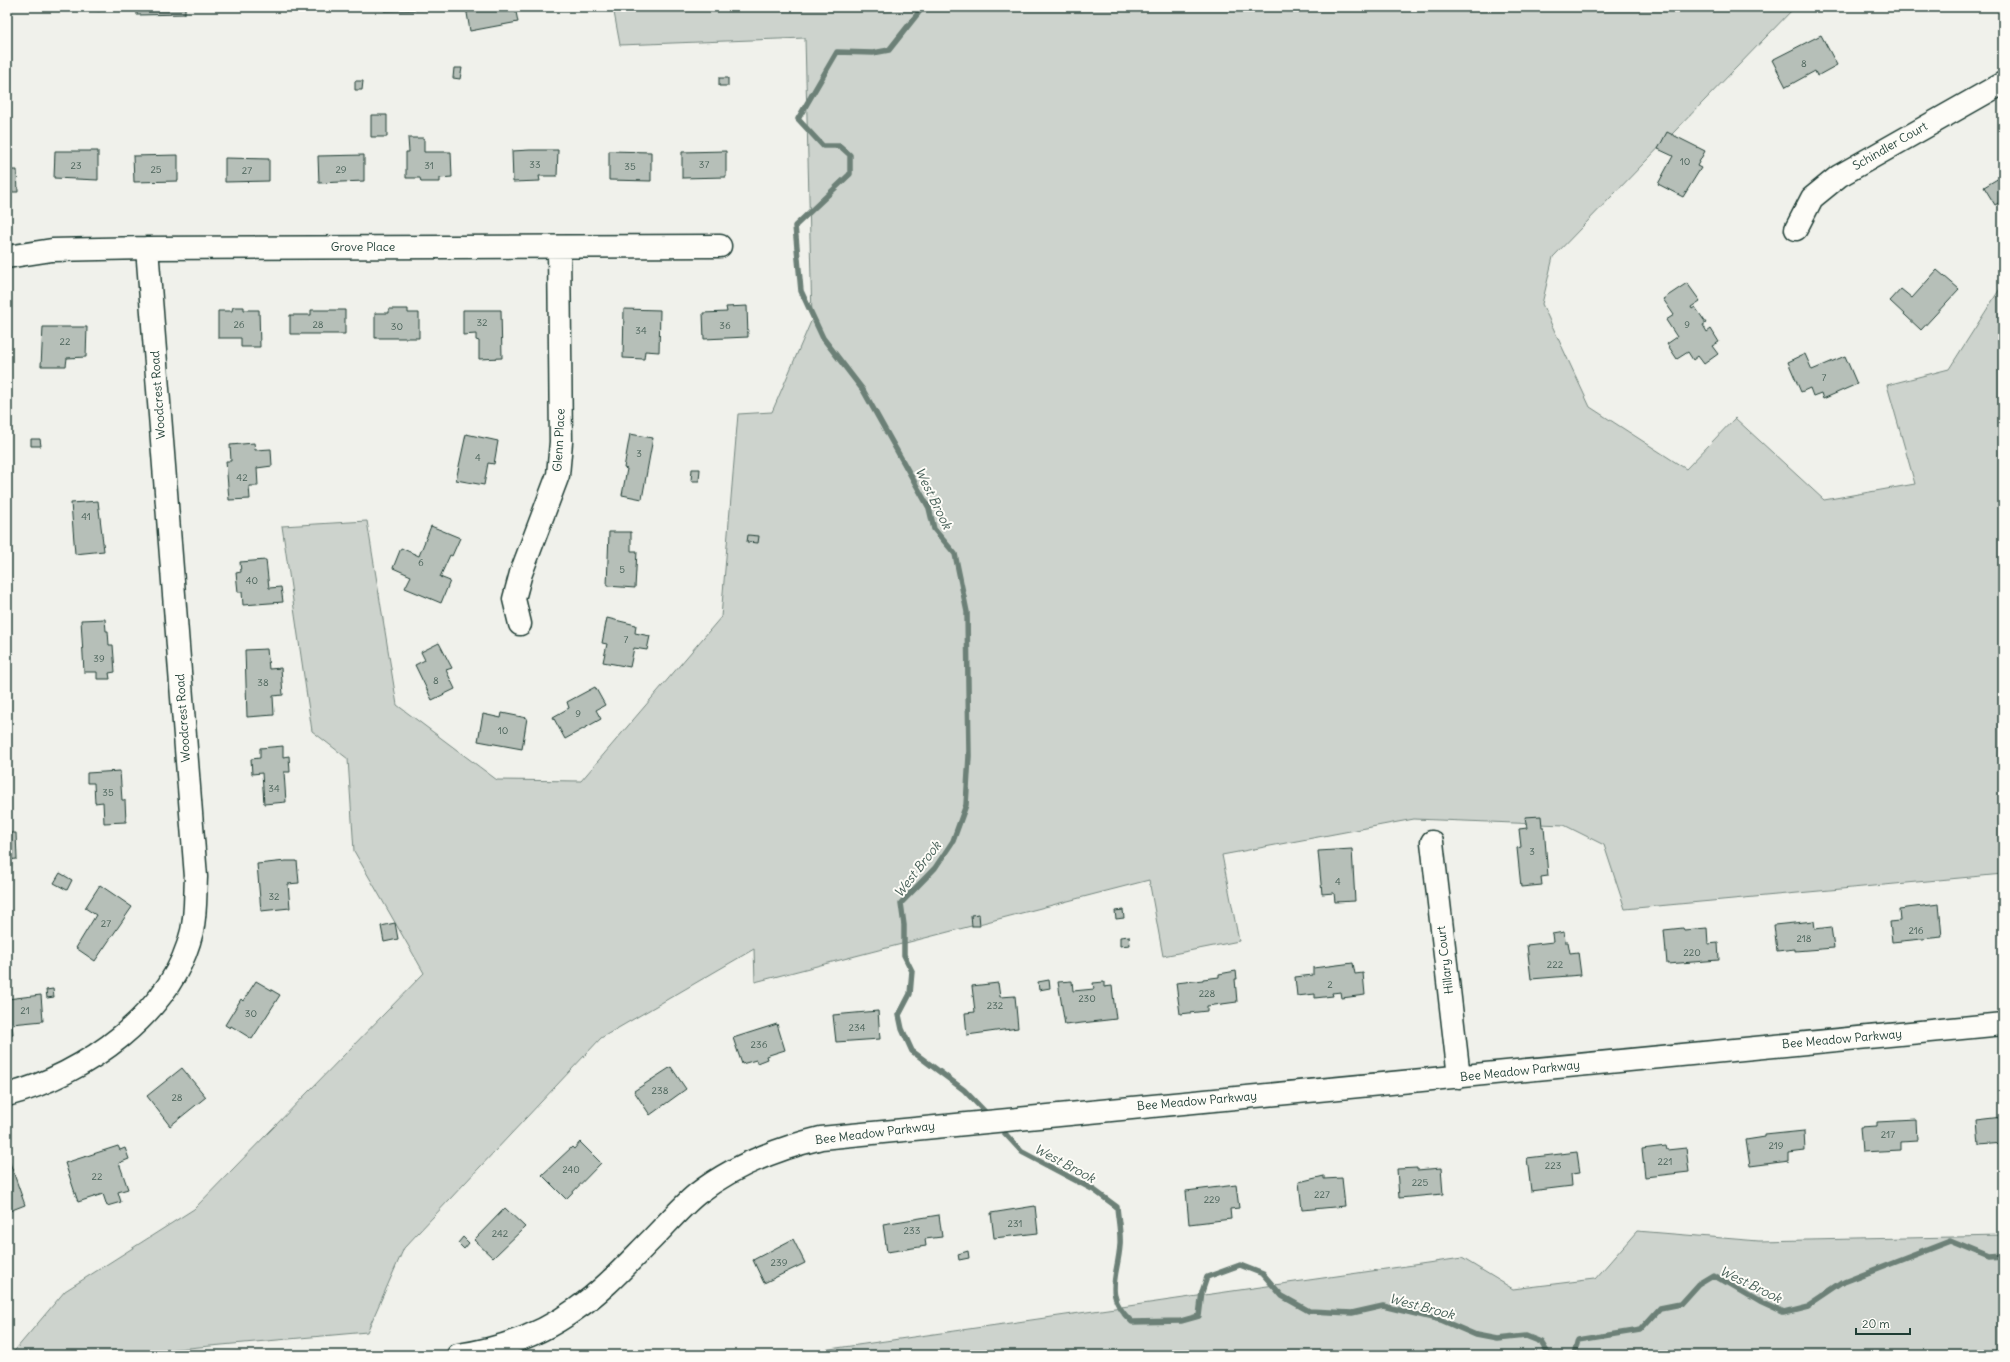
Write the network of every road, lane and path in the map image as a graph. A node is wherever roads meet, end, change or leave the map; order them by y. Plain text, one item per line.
1 (2003, 83) edge
2 (1796, 229) dead end
3 (720, 246) dead end
4 (559, 247) junction
5 (147, 248) junction
6 (7, 257) edge
7 (520, 624) dead end
8 (1432, 842) dead end
9 (2003, 1024) edge
10 (1459, 1077) junction
11 (7, 1095) edge
12 (458, 1355) edge

1 - 2 street, Schindler Court
3 - 4 street, Grove Place
4 - 5 street, Grove Place
4 - 7 street, Glenn Place
5 - 6 street, Grove Place
5 - 11 street, Woodcrest Road
8 - 10 street, Hillary Court
9 - 10 street, Bee Meadow Parkway
10 - 12 street, Bee Meadow Parkway

